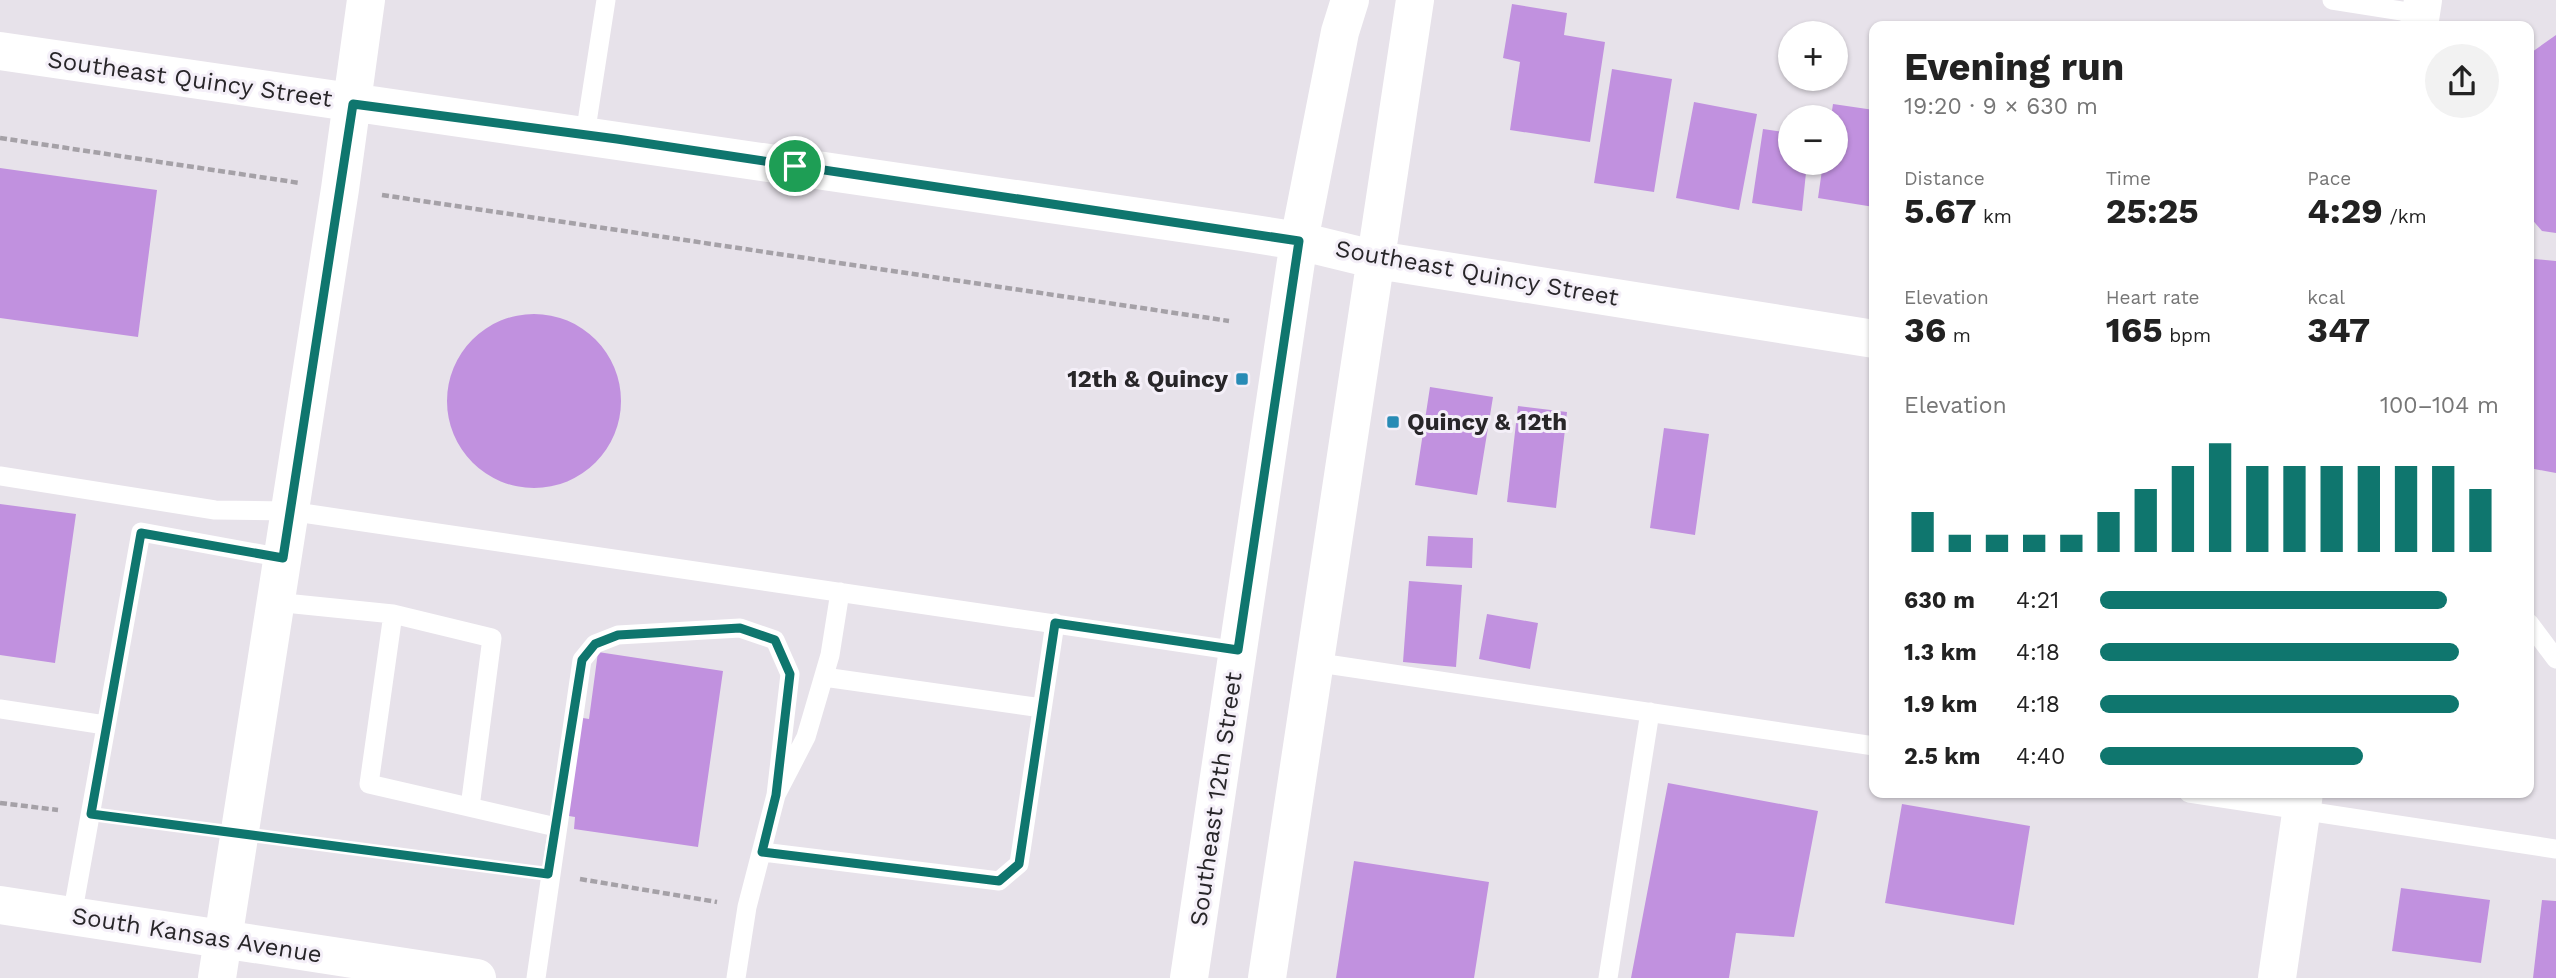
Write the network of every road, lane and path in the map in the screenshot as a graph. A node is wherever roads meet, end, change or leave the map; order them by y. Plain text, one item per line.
1 (366, 0) edge
2 (606, 0) edge
3 (1350, 0) edge
4 (1415, 0) edge
5 (2332, 0) edge
6 (2421, 14) edge
7 (0, 51) edge
8 (353, 104) junction
9 (585, 135) junction
10 (0, 138) edge
11 (340, 189) junction
12 (1299, 241) junction
13 (1377, 260) junction
14 (1229, 321) dead end
15 (1869, 338) edge
16 (0, 476) edge
17 (289, 511) junction
18 (283, 558) junction
19 (840, 592) junction
20 (275, 602) junction
21 (393, 614) junction
22 (1055, 623) junction
23 (2534, 630) edge
24 (1238, 650) junction
25 (2556, 659) edge
26 (1313, 663) junction
27 (824, 677) junction
28 (1041, 708) junction
29 (0, 709) edge
30 (1650, 712) junction
31 (105, 725) junction
32 (1869, 745) edge
33 (776, 795) junction
34 (2260, 798) edge
35 (2303, 801) edge
36 (0, 803) edge
37 (470, 807) junction
38 (91, 814) junction
39 (556, 827) junction
40 (240, 832) junction
41 (2556, 849) edge
42 (762, 852) junction
43 (548, 874) junction
44 (0, 905) edge
45 (747, 906) junction
46 (72, 916) junction
47 (222, 939) junction
48 (216, 978) edge
49 (470, 978) edge
50 (536, 978) edge
51 (736, 978) edge
52 (1189, 978) edge
53 (1267, 978) edge
54 (1608, 978) edge
55 (2277, 978) edge

1 - 8 street
2 - 9 lane
3 - 12 street, Southeast 12th Street
4 - 13 street
5 - 6 lane
7 - 8 street, Southeast Quincy Street
8 - 9 street, Southeast Quincy Street
8 - 11 street
9 - 12 street, Southeast Quincy Street
10 - 11 path
11 - 14 path
11 - 17 street
12 - 13 street, Southeast Quincy Street
12 - 24 street, Southeast 12th Street
13 - 15 street, Southeast Quincy Street
13 - 26 street
16 - 17 lane
17 - 18 street
17 - 19 lane
18 - 20 street
18 - 31 lane
19 - 22 lane
19 - 27 lane
20 - 21 lane
20 - 40 street
21 - 37 lane
21 - 37 lane
22 - 24 lane
22 - 28 lane
23 - 25 lane
24 - 52 street, Southeast 12th Street
26 - 30 lane
26 - 53 street
27 - 28 lane
27 - 33 lane
28 - 42 lane
29 - 31 lane
30 - 32 lane
30 - 54 lane
31 - 38 lane
33 - 39 lane
33 - 42 lane
34 - 35 lane
35 - 41 lane
35 - 55 street
36 - 38 path
37 - 39 lane
38 - 40 path
38 - 46 lane
39 - 43 lane
40 - 43 path
40 - 47 street
42 - 45 lane
43 - 45 path
43 - 50 lane
44 - 46 street, South Kansas Avenue
45 - 51 lane
46 - 47 street, South Kansas Avenue
47 - 48 street
47 - 49 street, South Kansas Avenue

